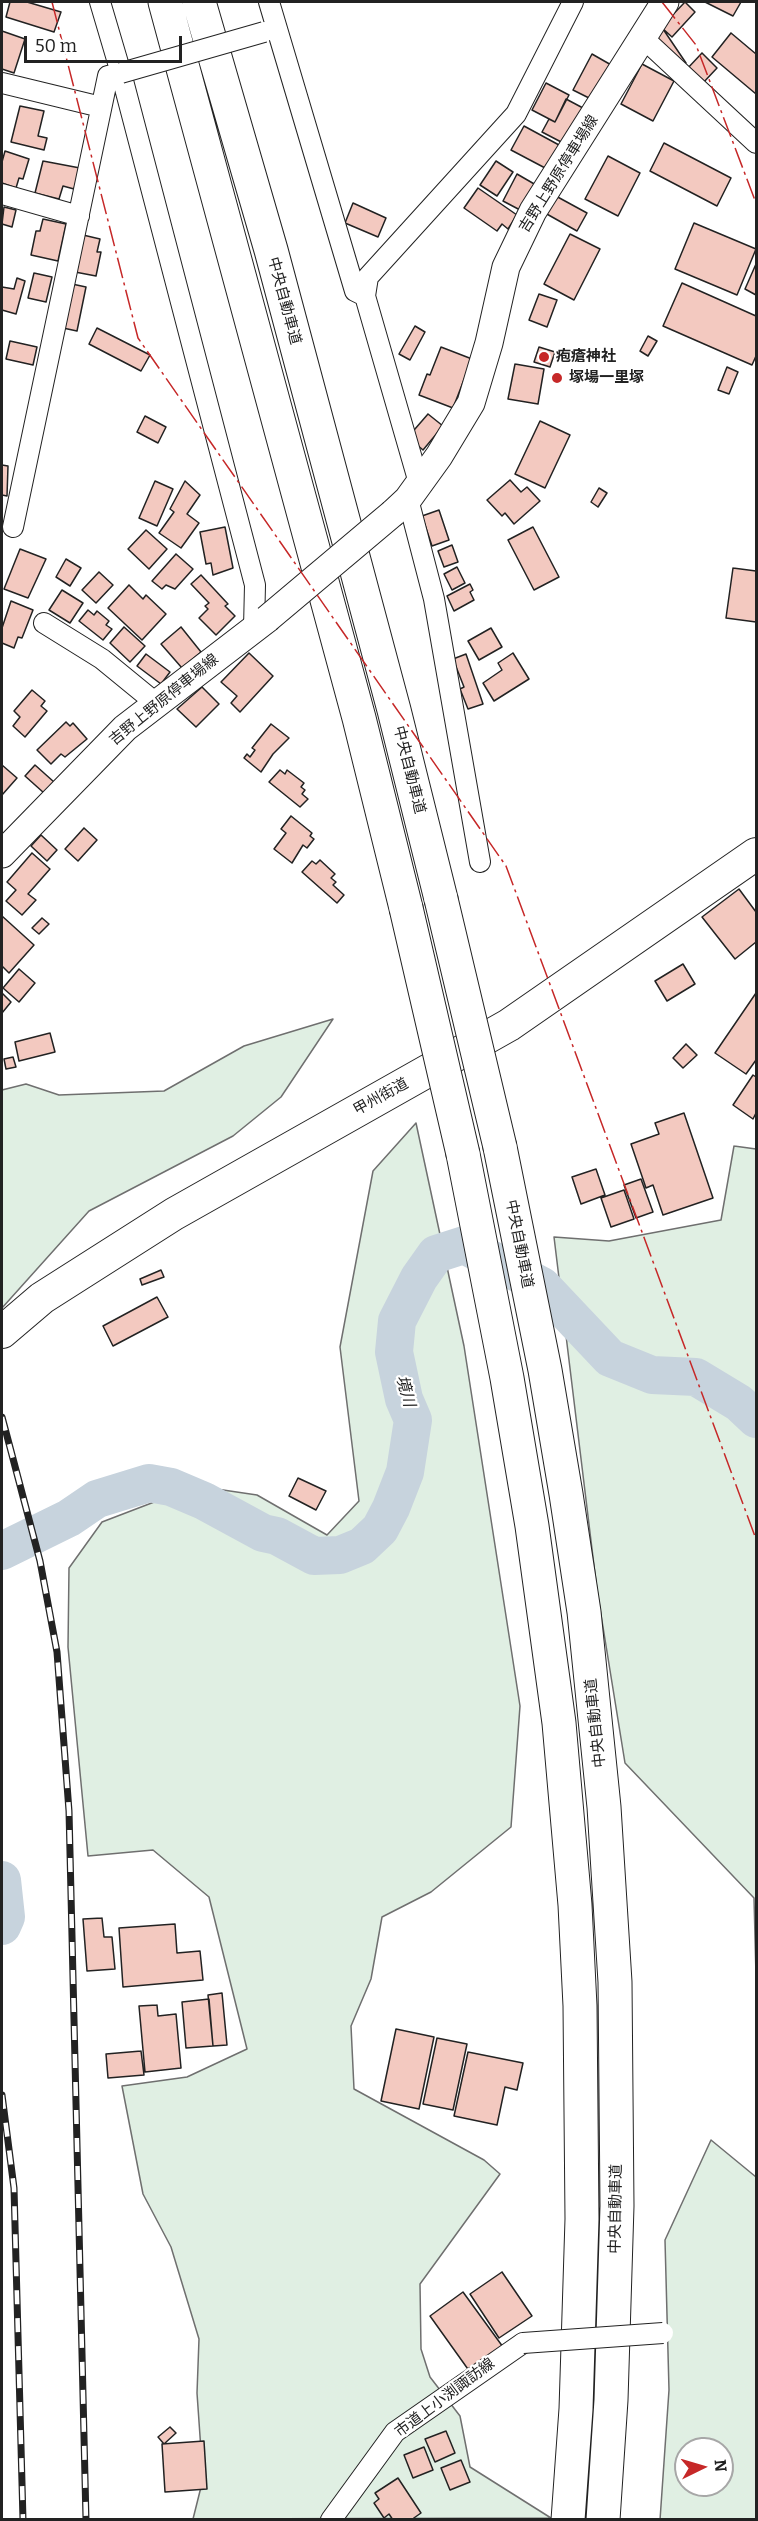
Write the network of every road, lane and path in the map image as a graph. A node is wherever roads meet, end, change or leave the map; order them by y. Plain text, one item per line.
1 (100, 2) edge
2 (165, 2) edge
3 (199, 2) edge
4 (206, 2) edge
5 (269, 2) edge
6 (573, 2) edge
7 (665, 2) edge
8 (271, 31) junction
9 (642, 37) junction
10 (121, 73) junction
11 (2, 83) edge
12 (101, 107) junction
13 (235, 132) junction
14 (756, 143) edge
15 (2, 194) edge
16 (79, 216) junction
17 (365, 296) junction
18 (407, 498) junction
19 (13, 527) dead end
20 (44, 623) dead end
21 (261, 624) junction
22 (157, 704) junction
23 (2, 854) edge
24 (756, 854) edge
25 (480, 862) dead end
26 (2, 1332) edge
27 (663, 2333) dead end
28 (331, 2520) edge
29 (568, 2520) edge
30 (603, 2520) edge

1 - 10 street
2 - 29 highway, bridge
3 - 13 highway, 中央自動車道
4 - 13 highway
5 - 8 street
6 - 17 street
7 - 9 main road, 吉野上野原停車場線
8 - 10 street, bridge
8 - 17 street
9 - 14 street
9 - 18 main road, 吉野上野原停車場線
10 - 12 street
10 - 21 street
11 - 12 street
12 - 16 street
13 - 30 highway, 中央自動車道, bridge
15 - 16 street
16 - 19 street
17 - 18 street
18 - 21 main road, 吉野上野原停車場線, bridge
18 - 25 street
20 - 22 street
21 - 22 main road, 吉野上野原停車場線
22 - 23 main road, 吉野上野原停車場線
24 - 26 highway, 甲州街道
27 - 28 street, 市道上小渕諏訪線, bridge

